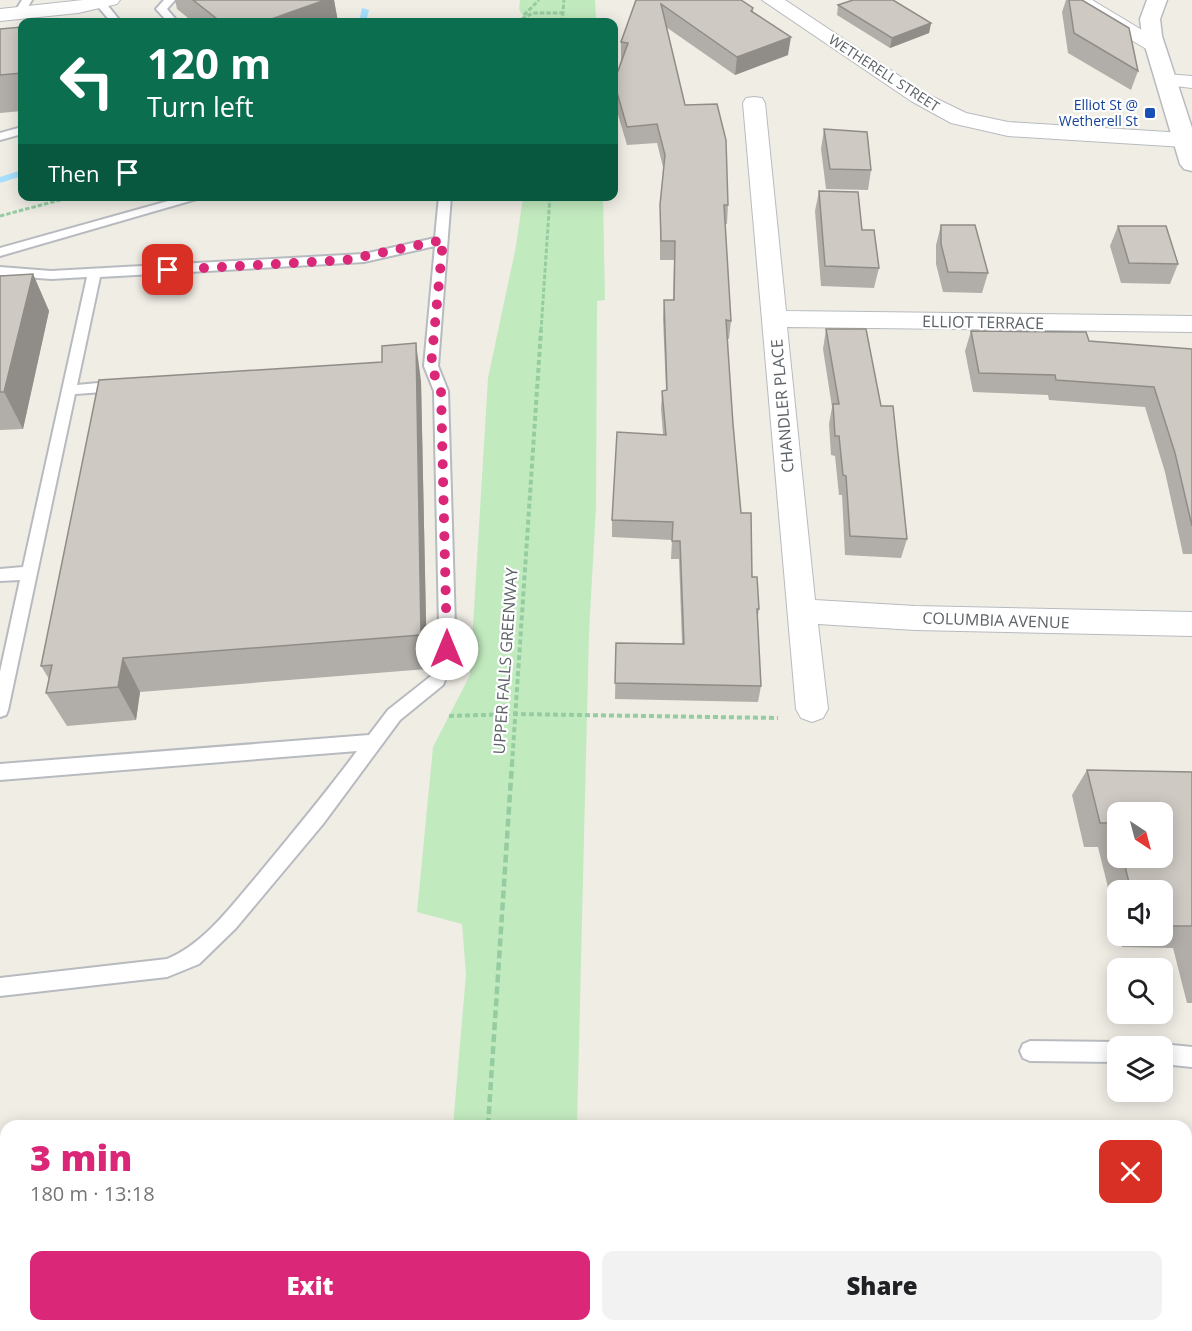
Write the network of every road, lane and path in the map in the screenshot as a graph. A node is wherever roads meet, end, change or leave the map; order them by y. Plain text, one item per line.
1 (170, 0) edge
2 (539, 0) edge
3 (564, 0) edge
4 (772, 0) edge
5 (1157, 0) edge
6 (105, 1) edge
7 (1086, 1) edge
8 (79, 4) edge
9 (16, 9) edge
10 (563, 13) junction
11 (114, 18) edge
12 (168, 18) edge
13 (521, 18) joint
14 (562, 18) edge
15 (1155, 46) junction
16 (1165, 80) junction
17 (1192, 82) edge
18 (754, 103) dead end
19 (18, 131) edge
20 (0, 137) edge
21 (1184, 140) junction
22 (1192, 164) edge
23 (56, 201) edge
24 (183, 201) edge
25 (445, 201) edge
26 (550, 201) edge
27 (0, 216) edge
28 (443, 240) junction
29 (0, 252) edge
30 (0, 271) edge
31 (94, 273) junction
32 (774, 319) junction
33 (1192, 324) edge
34 (128, 386) edge
35 (69, 390) junction
36 (30, 573) junction
37 (0, 575) edge
38 (801, 611) junction
39 (1192, 624) edge
40 (0, 710) edge
41 (812, 710) joint
42 (515, 714) junction
43 (449, 716) dead end
44 (375, 742) junction
45 (0, 772) edge
46 (0, 987) edge
47 (1030, 1052) dead end
48 (1107, 1052) edge
49 (1173, 1055) edge
50 (1192, 1057) edge
51 (488, 1120) edge

1 - 12 lane
2 - 13 path
3 - 10 path
4 - 21 street, WETHERELL STREET
5 - 15 street
6 - 8 street
6 - 11 lane
7 - 15 street
8 - 9 street
10 - 13 path
10 - 14 path
15 - 16 street
16 - 17 street
16 - 21 street
18 - 32 street, CHANDLER PLACE
19 - 20 lane
21 - 22 street
23 - 27 path
24 - 29 lane
25 - 28 lane
26 - 42 path, UPPER FALLS GREENWAY
28 - 31 lane
28 - 44 lane
30 - 31 lane
31 - 35 lane
32 - 33 street, ELLIOT TERRACE
32 - 38 street, CHANDLER PLACE
34 - 35 lane
35 - 36 lane
36 - 37 lane
36 - 40 lane
38 - 39 street, COLUMBIA AVENUE
38 - 41 street, CHANDLER PLACE
41 - 42 path
42 - 43 path
42 - 51 path, UPPER FALLS GREENWAY
44 - 45 lane
44 - 46 lane
47 - 48 lane
49 - 50 lane

